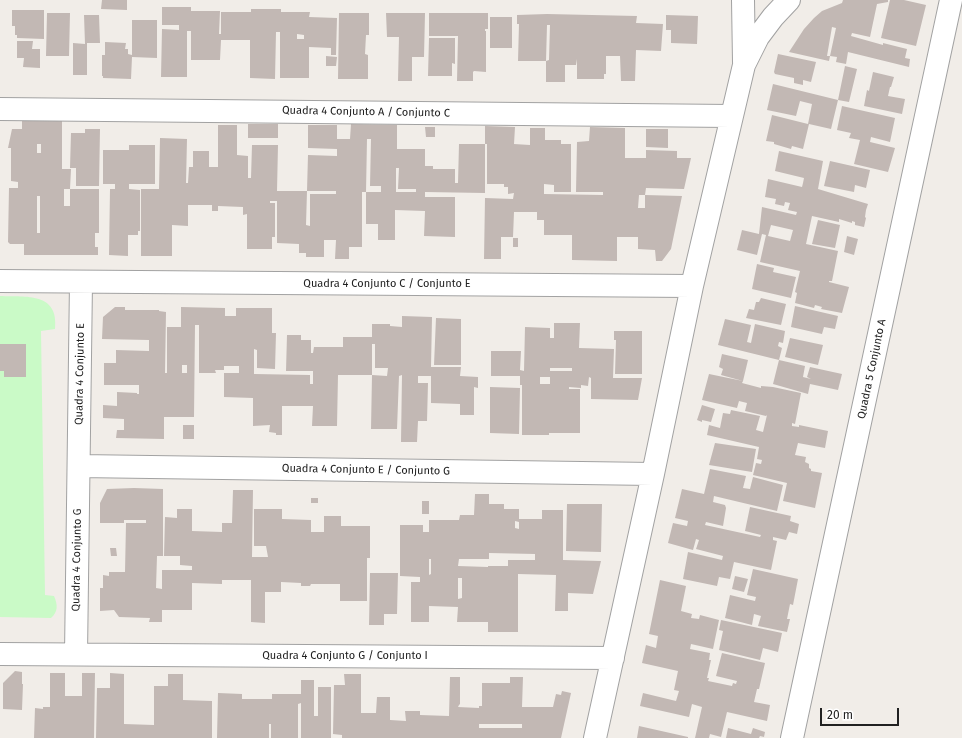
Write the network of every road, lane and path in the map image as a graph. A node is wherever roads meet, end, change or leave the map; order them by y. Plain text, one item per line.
1 (743, 0) edge
2 (789, 0) edge
3 (951, 0) edge
4 (744, 65) junction
5 (0, 109) edge
6 (731, 116) junction
7 (0, 281) edge
8 (81, 282) junction
9 (692, 286) junction
10 (79, 466) junction
11 (653, 474) junction
12 (0, 654) edge
13 (76, 654) junction
14 (613, 658) junction
15 (595, 738) edge
16 (792, 738) edge

1 - 4 street
2 - 4 street
3 - 16 street, Quadra 5 Conjunto A
4 - 6 street
5 - 6 street, Quadra 4 Conjunto A / Conjunto C
6 - 9 street
7 - 8 street, Quadra 4 Conjunto C / Conjunto E
8 - 9 street, Quadra 4 Conjunto C / Conjunto E
8 - 10 street, Quadra 4 Conjunto E
9 - 11 street
10 - 11 street, Quadra 4 Conjunto E / Conjunto G
10 - 13 street, Quadra 4 Conjunto G
11 - 14 street
12 - 13 street, Quadra 4 Conjunto G / Conjunto I
13 - 14 street, Quadra 4 Conjunto G / Conjunto I
14 - 15 street

